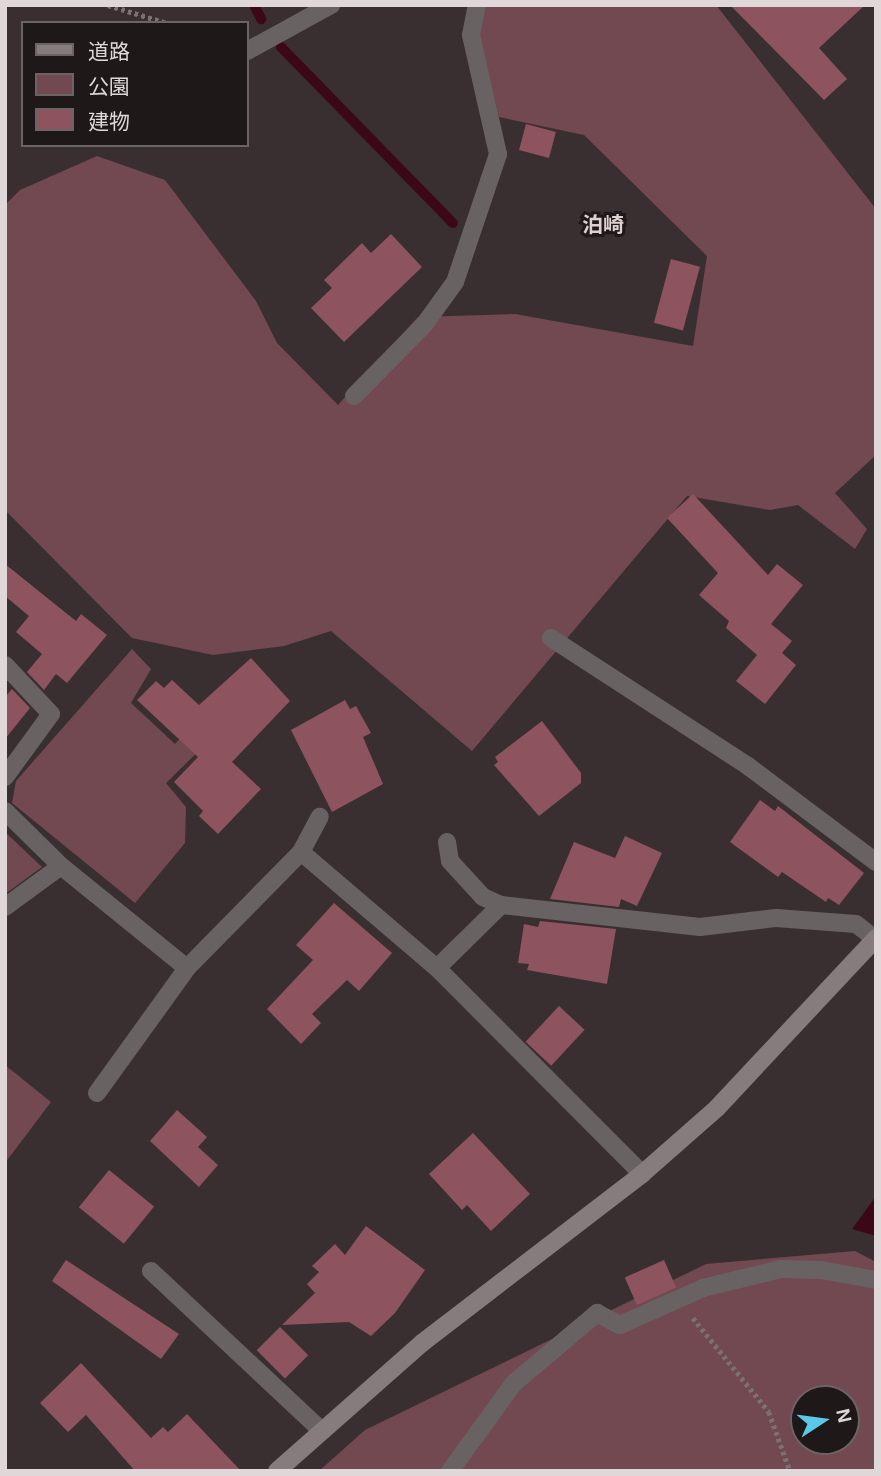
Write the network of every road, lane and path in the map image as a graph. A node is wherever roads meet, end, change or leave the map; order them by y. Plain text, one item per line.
1 (108, 5) edge
2 (331, 5) edge
3 (477, 5) edge
4 (160, 21) edge
5 (248, 50) edge
6 (354, 396) dead end
7 (551, 638) dead end
8 (5, 665) edge
9 (5, 777) edge
10 (5, 811) edge
11 (320, 817) dead end
12 (447, 842) dead end
13 (301, 852) junction
14 (876, 862) edge
15 (61, 866) junction
16 (501, 905) junction
17 (5, 907) edge
18 (875, 939) edge
19 (187, 968) junction
20 (437, 968) junction
21 (97, 1093) dead end
22 (642, 1174) junction
23 (151, 1271) dead end
24 (876, 1280) edge
25 (678, 1297) junction
26 (321, 1430) junction
27 (277, 1471) edge
28 (450, 1471) edge
29 (790, 1471) edge

1 - 4 path
2 - 5 street
3 - 6 street
7 - 14 street
8 - 9 street
10 - 15 street
11 - 13 street
12 - 16 street
13 - 19 street
13 - 20 street
15 - 17 street
15 - 19 street
16 - 18 street
16 - 20 street
18 - 22 street
19 - 21 street
20 - 22 street
22 - 26 street
23 - 26 street
24 - 25 street
25 - 28 street
25 - 29 path
26 - 27 street

